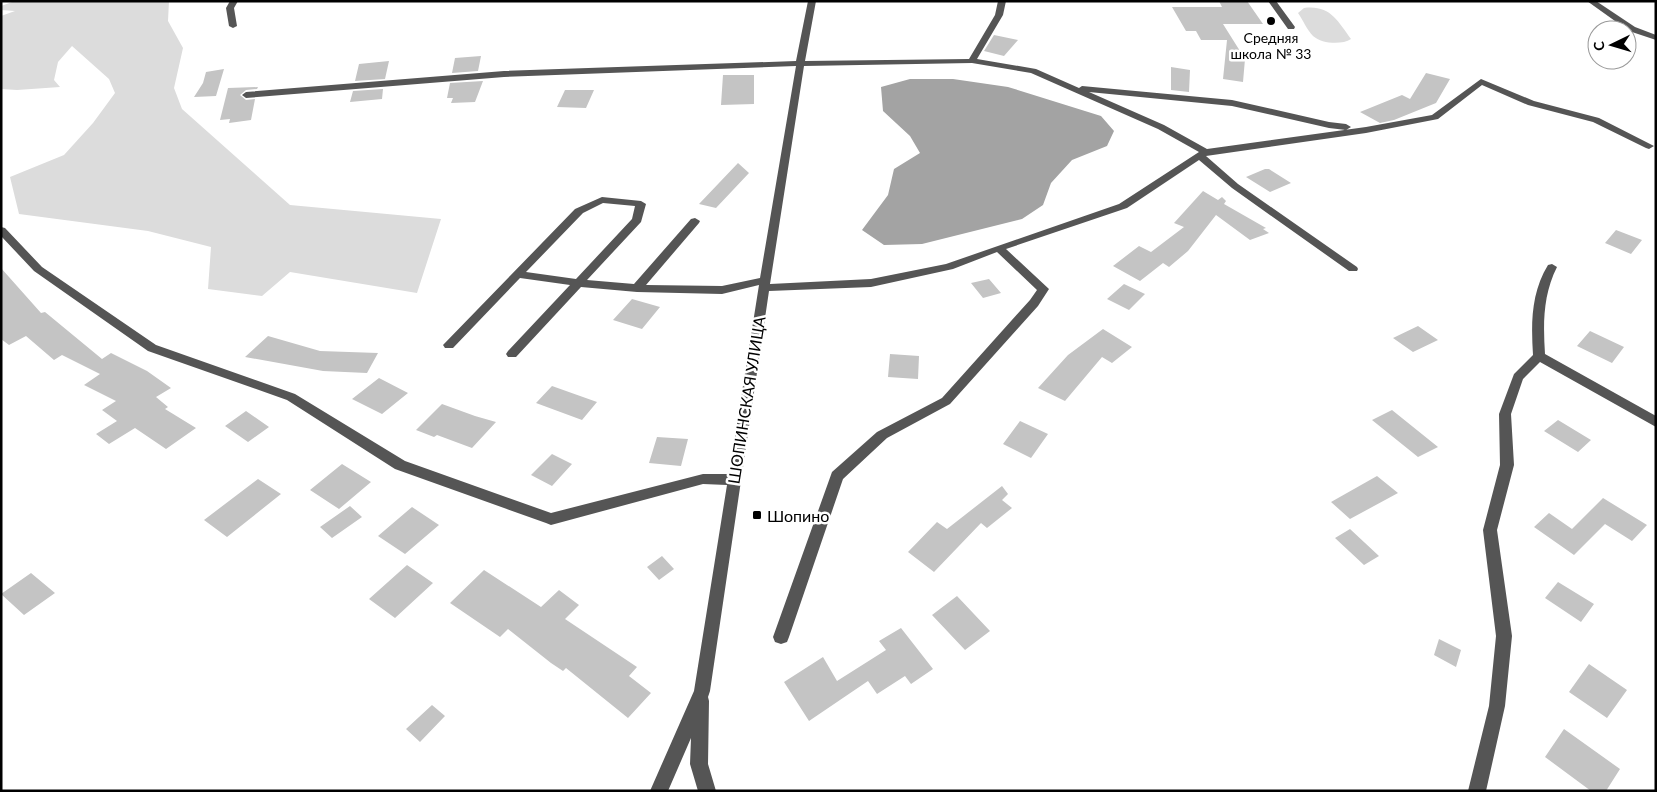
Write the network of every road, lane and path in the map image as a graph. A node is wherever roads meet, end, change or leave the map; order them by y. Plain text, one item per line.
1 (234, 1) edge
2 (812, 1) edge
3 (1002, 1) edge
4 (1272, 1) edge
5 (1591, 1) edge
6 (233, 26) dead end
7 (1291, 27) dead end
8 (1656, 38) edge
9 (972, 61) junction
10 (800, 63) junction
11 (1071, 88) junction
12 (246, 96) dead end
13 (1366, 130) junction
14 (1649, 146) dead end
15 (1203, 154) junction
16 (695, 221) dead end
17 (1, 230) edge
18 (999, 248) junction
19 (1552, 267) dead end
20 (1353, 269) dead end
21 (518, 274) junction
22 (578, 283) junction
23 (764, 284) junction
24 (637, 288) junction
25 (449, 345) dead end
26 (512, 354) dead end
27 (1538, 356) junction
28 (1656, 422) edge
29 (734, 480) junction
30 (781, 637) dead end
31 (702, 691) junction
32 (658, 791) edge
33 (706, 791) edge
34 (1477, 791) edge

1 - 6 street
2 - 10 street, ШОПИНСКАЯ УЛИЦА
3 - 9 street
4 - 7 street
5 - 8 street
9 - 10 street
9 - 11 street
10 - 12 street
10 - 23 street, ШОПИНСКАЯ УЛИЦА
11 - 13 street
11 - 15 street
13 - 14 street
13 - 15 street
15 - 18 street
15 - 20 street
16 - 24 street
17 - 29 street
18 - 23 street
18 - 30 street
19 - 27 street
21 - 22 street
21 - 22 street
21 - 25 street
22 - 24 street
22 - 26 street
23 - 24 street
23 - 29 street, ШОПИНСКАЯ УЛИЦА
27 - 28 street
27 - 34 street
29 - 31 street, ШОПИНСКАЯ УЛИЦА
31 - 32 street, ШОПИНСКАЯ УЛИЦА
31 - 33 street

